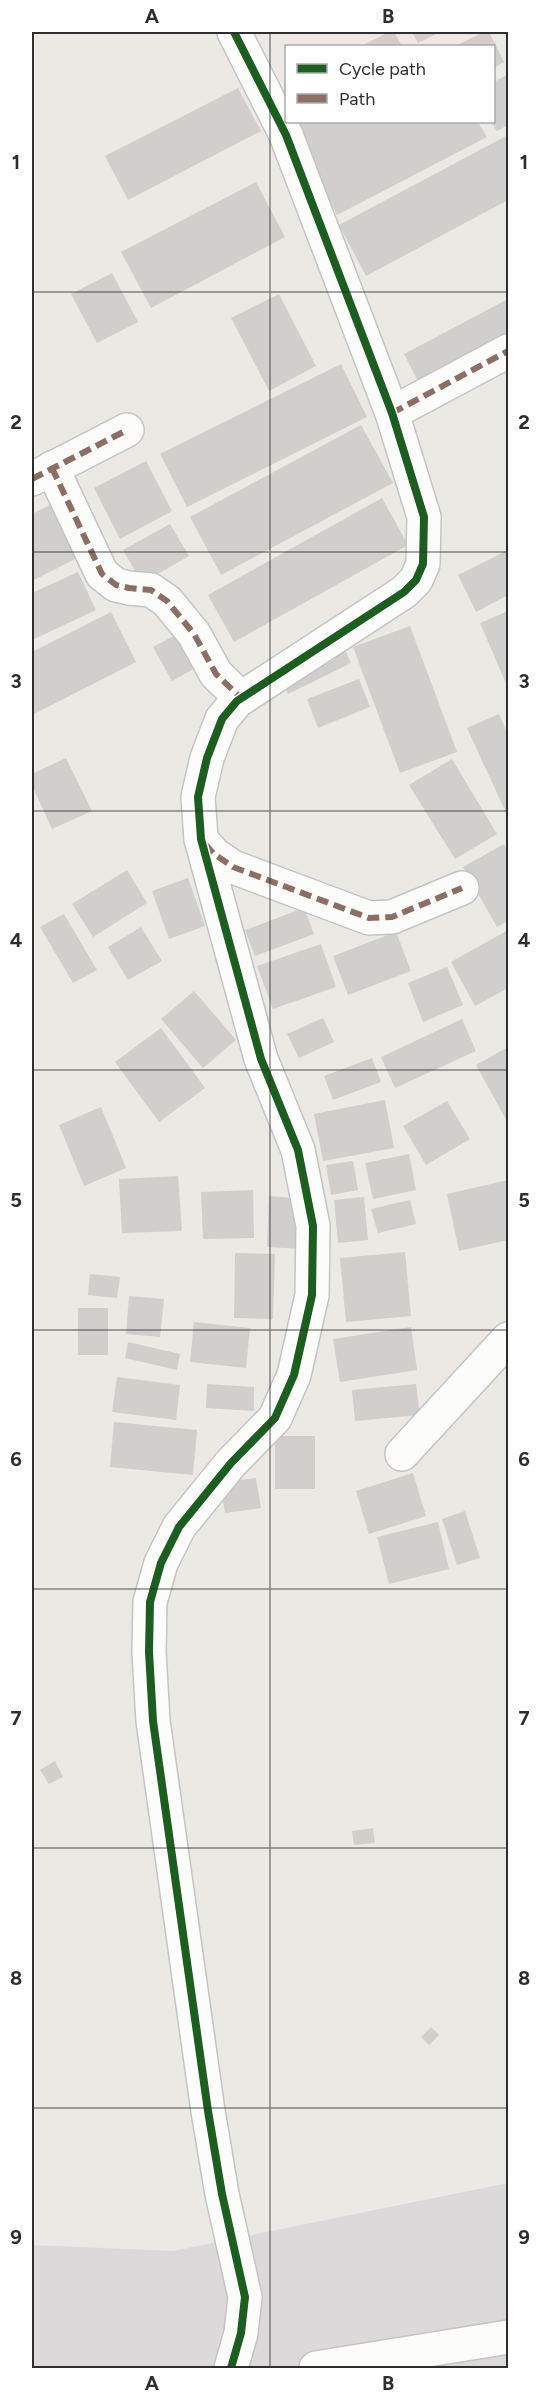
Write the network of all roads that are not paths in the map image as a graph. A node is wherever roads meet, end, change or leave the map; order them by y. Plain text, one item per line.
1 (234, 32) edge
2 (508, 351) edge
3 (392, 413) junction
4 (127, 430) dead end
5 (42, 474) edge
6 (241, 698) junction
7 (201, 839) junction
8 (462, 888) dead end
9 (508, 1339) edge
10 (402, 1454) dead end
11 (508, 2337) edge
12 (231, 2368) edge
13 (316, 2368) edge

1 - 3 street
2 - 3 street
3 - 6 street
4 - 5 street
5 - 6 street
6 - 7 street
7 - 8 street
7 - 12 street
9 - 10 street
11 - 13 street

